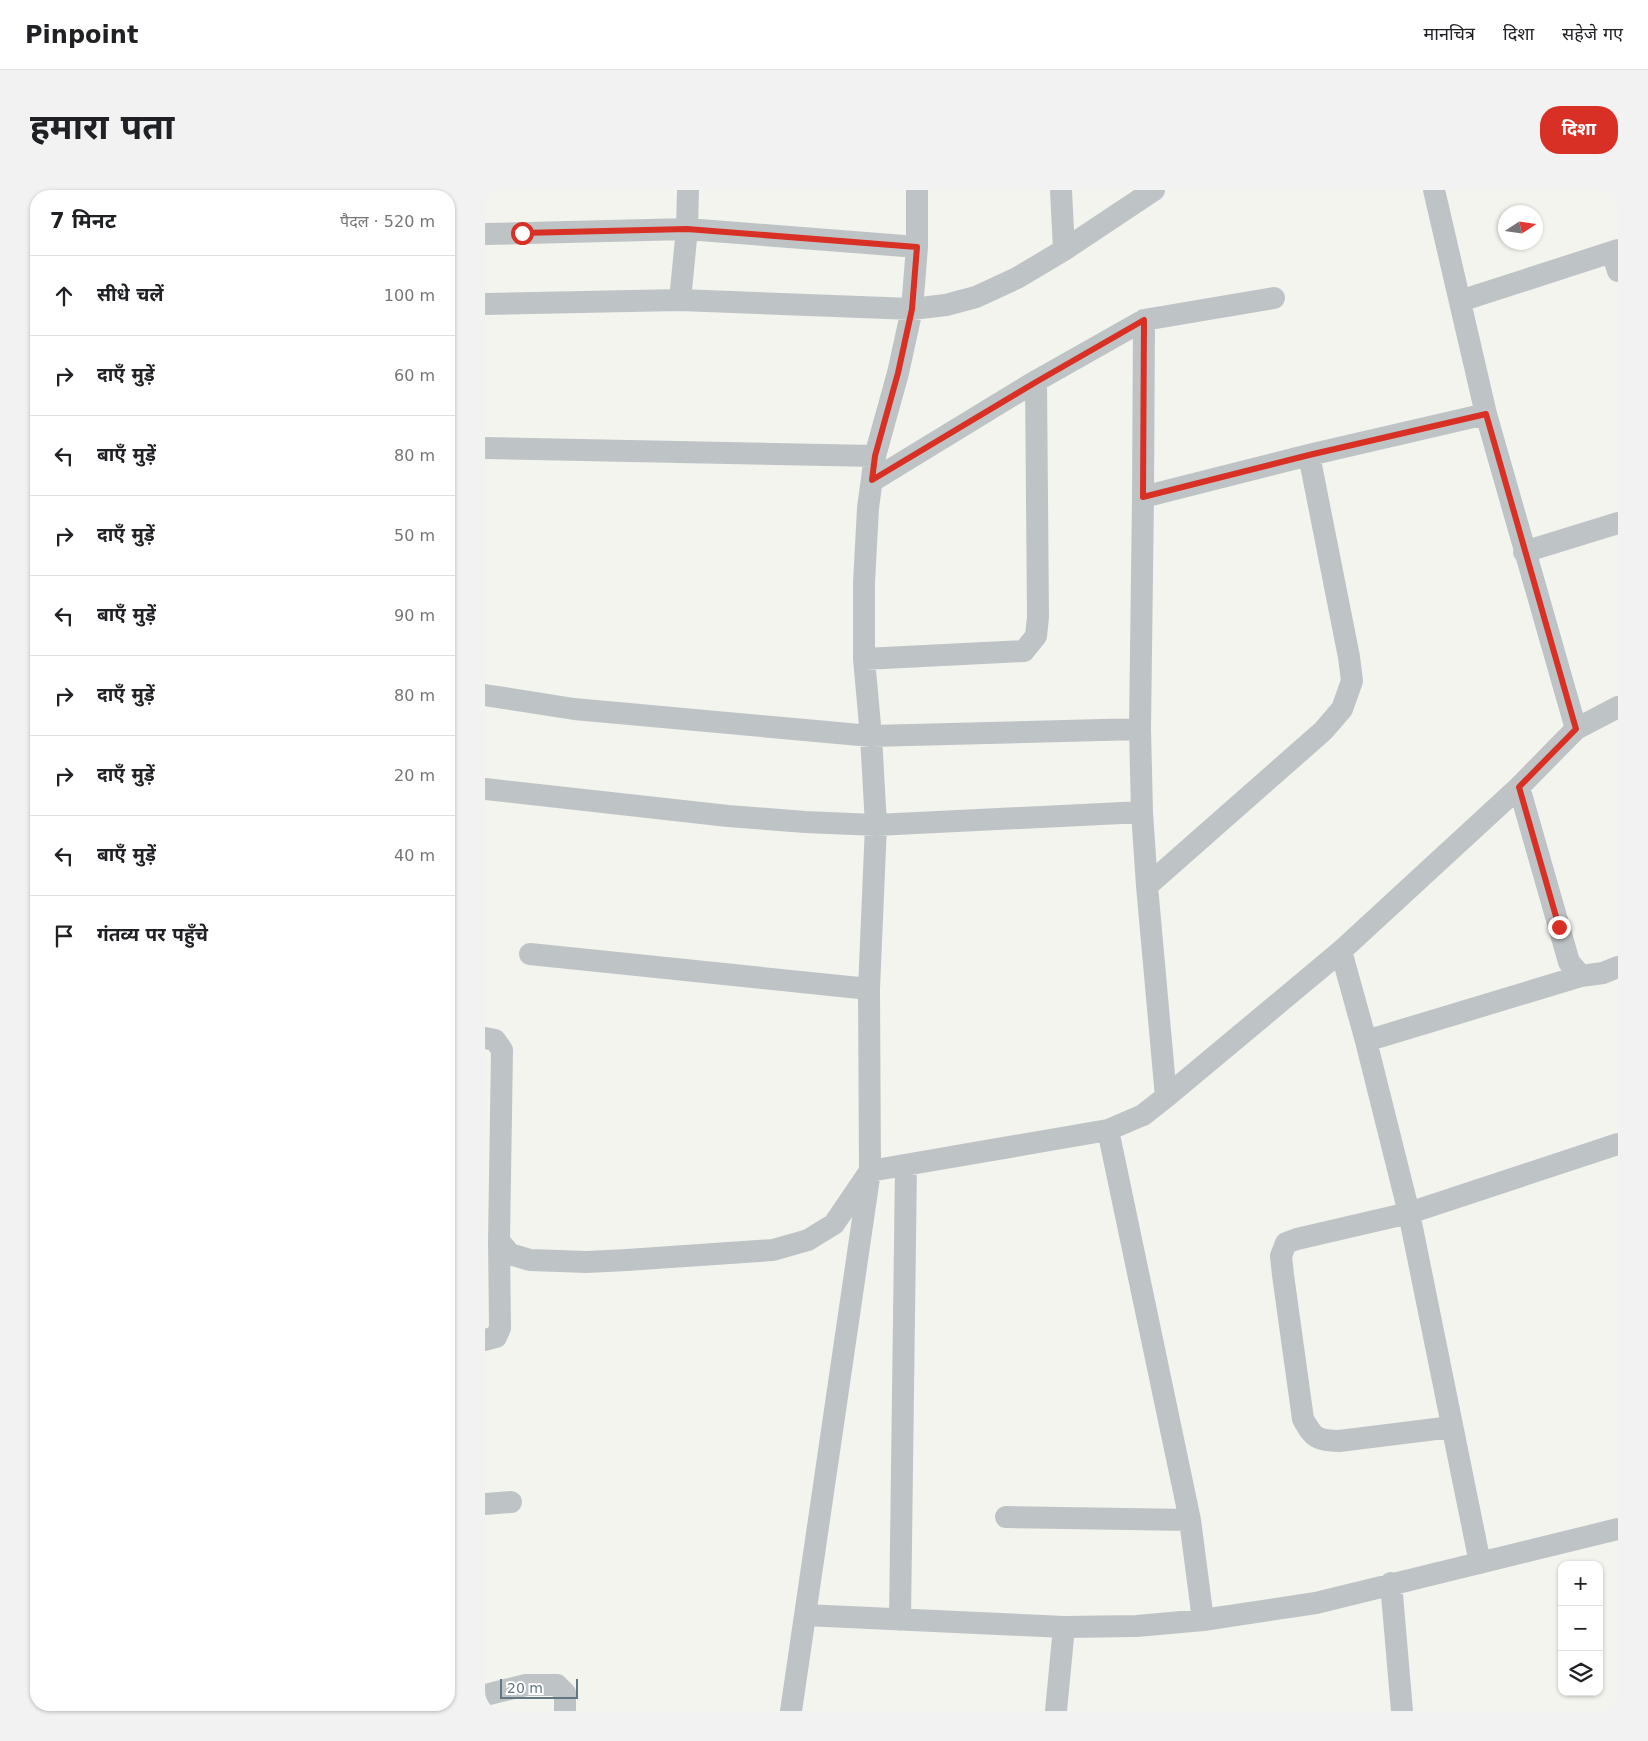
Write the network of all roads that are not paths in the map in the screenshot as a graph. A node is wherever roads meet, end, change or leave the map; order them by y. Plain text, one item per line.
1 (688, 190) edge
2 (917, 190) edge
3 (1061, 190) edge
4 (1154, 190) edge
5 (1433, 190) edge
6 (687, 229) junction
7 (485, 234) edge
8 (917, 247) junction
9 (1064, 250) junction
10 (1616, 257) edge
11 (1274, 298) dead end
12 (680, 300) junction
13 (1460, 301) junction
14 (485, 304) edge
15 (912, 309) junction
16 (1144, 320) junction
17 (1036, 382) junction
18 (1486, 414) junction
19 (485, 448) edge
20 (1309, 455) junction
21 (875, 456) junction
22 (872, 480) junction
23 (1143, 497) junction
24 (1618, 524) edge
25 (1524, 552) junction
26 (864, 660) junction
27 (485, 695) edge
28 (1618, 706) edge
29 (1140, 729) junction
30 (1576, 729) junction
31 (871, 736) junction
32 (1519, 787) junction
33 (485, 789) edge
34 (1142, 812) junction
35 (876, 825) junction
36 (1147, 886) junction
37 (1341, 951) junction
38 (530, 954) dead end
39 (1618, 967) edge
40 (1581, 976) junction
41 (869, 989) junction
42 (485, 1038) edge
43 (1366, 1041) junction
44 (1166, 1097) junction
45 (1108, 1130) junction
46 (1618, 1144) edge
47 (906, 1165) junction
48 (870, 1171) junction
49 (1409, 1213) junction
50 (499, 1241) junction
51 (485, 1340) edge
52 (1452, 1427) junction
53 (511, 1502) dead end
54 (485, 1504) edge
55 (1006, 1517) dead end
56 (1190, 1520) junction
57 (1618, 1529) edge
58 (1480, 1563) junction
59 (1391, 1583) junction
60 (805, 1615) junction
61 (900, 1620) junction
62 (1203, 1620) junction
63 (1065, 1627) junction
64 (485, 1695) edge
65 (565, 1711) edge
66 (791, 1711) edge
67 (1056, 1711) edge
68 (1402, 1711) edge

1 - 6 street
2 - 8 street
3 - 9 street
4 - 9 street
5 - 13 street
6 - 7 street
6 - 8 street
6 - 12 street
8 - 15 street
9 - 15 street
10 - 13 street
11 - 16 street
12 - 14 street
12 - 15 street
13 - 18 street
15 - 21 street
16 - 17 street
16 - 23 street
17 - 22 street
17 - 26 street
18 - 20 street
18 - 25 street
19 - 21 street
20 - 23 street
20 - 36 street
21 - 22 street
22 - 26 street
23 - 29 street
24 - 25 street
25 - 30 street
26 - 31 street
27 - 31 street
28 - 30 street
29 - 31 street
29 - 34 street
30 - 32 street
31 - 35 street
32 - 37 street
32 - 40 street
33 - 35 street
34 - 35 street
34 - 36 street
35 - 41 street
36 - 44 street
37 - 43 street
37 - 44 street
38 - 41 street
39 - 40 street
40 - 43 street
41 - 48 street
42 - 50 street
43 - 49 street
44 - 45 street
45 - 47 street
45 - 56 street
46 - 49 street
47 - 48 street
47 - 61 street
48 - 50 street
48 - 60 street
49 - 52 street
49 - 52 street
50 - 51 street
52 - 58 street
53 - 54 street
55 - 56 street
56 - 62 street
57 - 58 street
58 - 59 street
59 - 62 street
59 - 68 street
60 - 61 street
60 - 66 street
61 - 63 street
62 - 63 street
63 - 67 street
64 - 65 street

